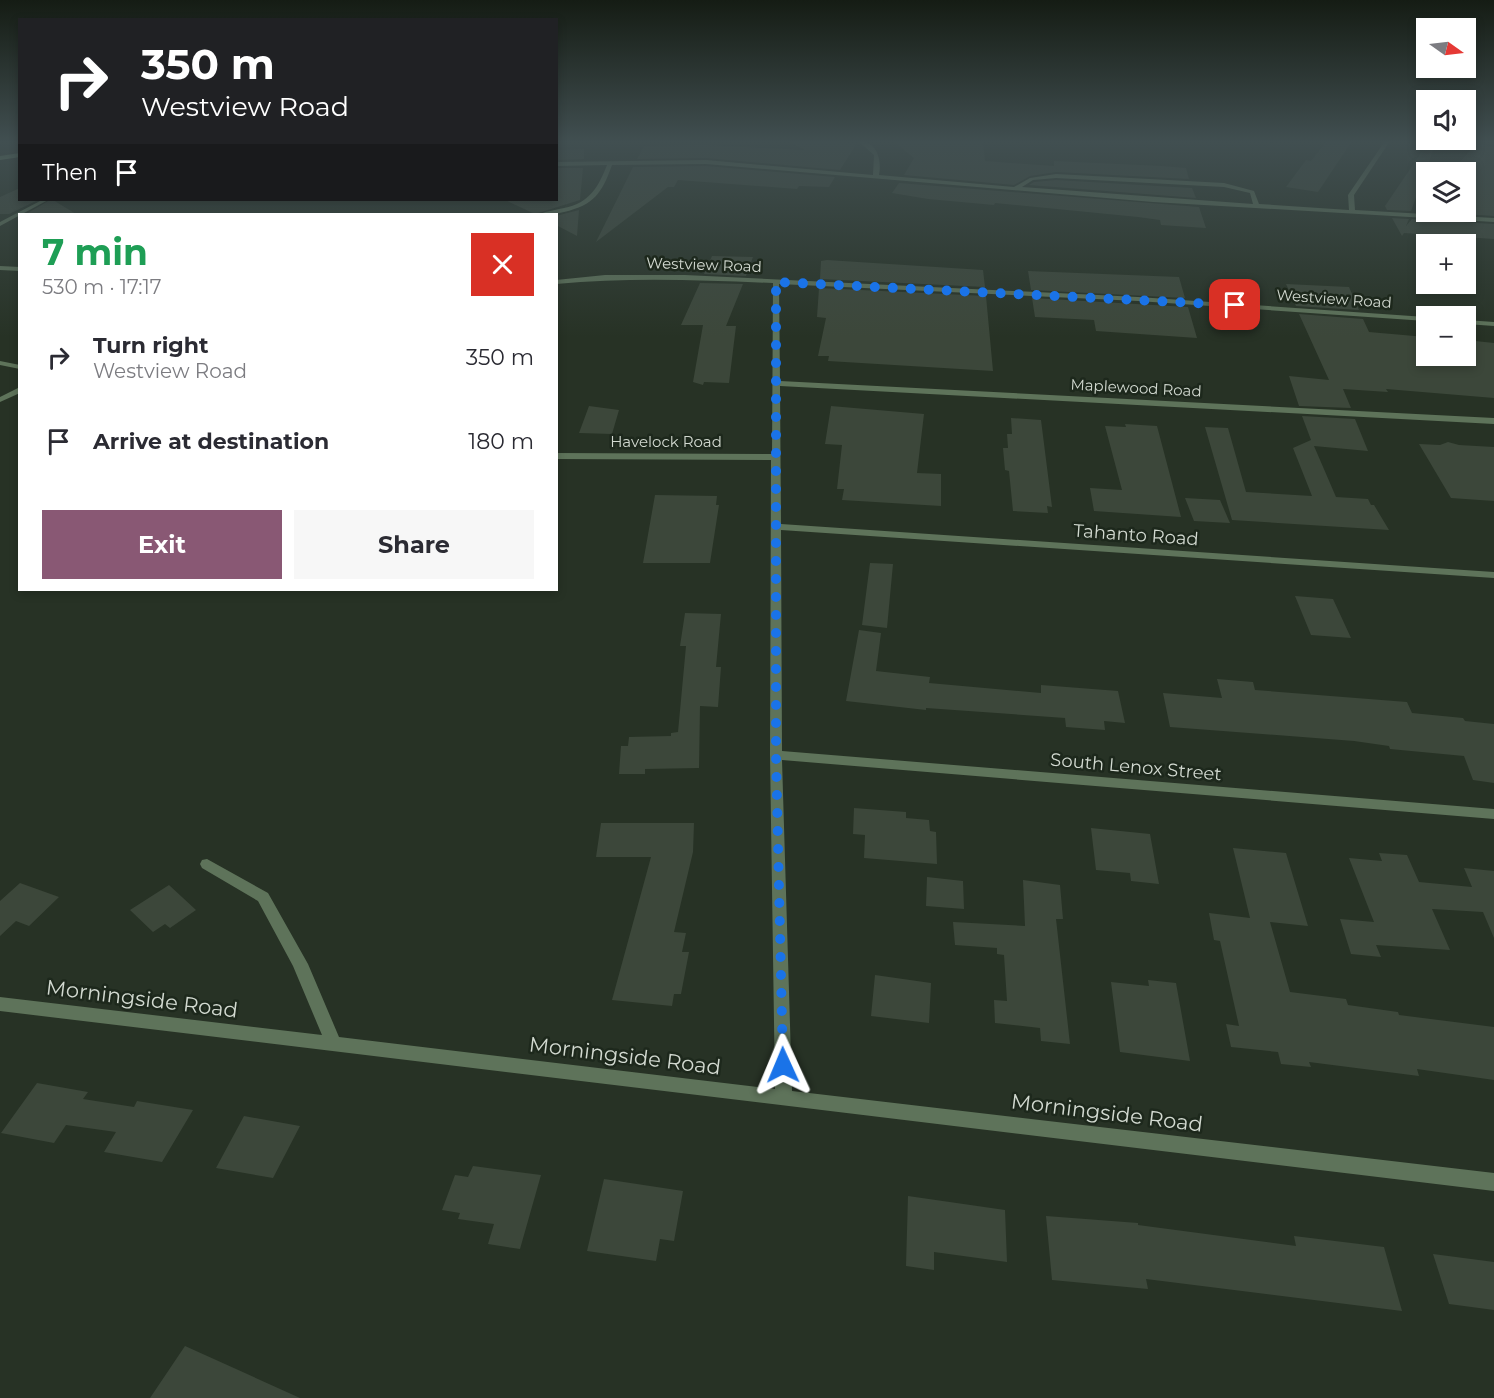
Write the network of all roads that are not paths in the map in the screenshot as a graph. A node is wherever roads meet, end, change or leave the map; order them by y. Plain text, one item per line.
1 (578, 206) edge
2 (1261, 206) edge
3 (1352, 206) edge
4 (1352, 212) junction
5 (548, 213) edge
6 (18, 214) edge
7 (1494, 220) edge
8 (0, 224) edge
9 (0, 268) edge
10 (18, 269) edge
11 (558, 282) edge
12 (776, 282) junction
13 (1416, 318) edge
14 (1476, 323) edge
15 (1494, 324) edge
16 (0, 363) edge
17 (18, 367) edge
18 (776, 383) junction
19 (18, 390) edge
20 (0, 399) edge
21 (1494, 421) edge
22 (558, 456) edge
23 (776, 457) junction
24 (776, 526) junction
25 (1494, 575) edge
26 (776, 755) junction
27 (1494, 814) edge
28 (207, 864) dead end
29 (0, 1004) edge
30 (334, 1044) junction
31 (784, 1098) junction
32 (1494, 1182) edge

1 - 5 street
2 - 4 street
3 - 4 street
4 - 7 street
6 - 8 street
9 - 10 street
11 - 12 street, Westview Road
12 - 13 street, Westview Road
12 - 18 street
14 - 15 street
16 - 17 street
18 - 21 street, Maplewood Road
18 - 23 street
19 - 20 street
22 - 23 street, Havelock Road
23 - 24 street
24 - 25 street, Tahanto Road
24 - 26 street
26 - 27 street, South Lenox Street
26 - 31 street
28 - 30 street
29 - 30 street, Morningside Road
30 - 31 street, Morningside Road
31 - 32 street, Morningside Road

